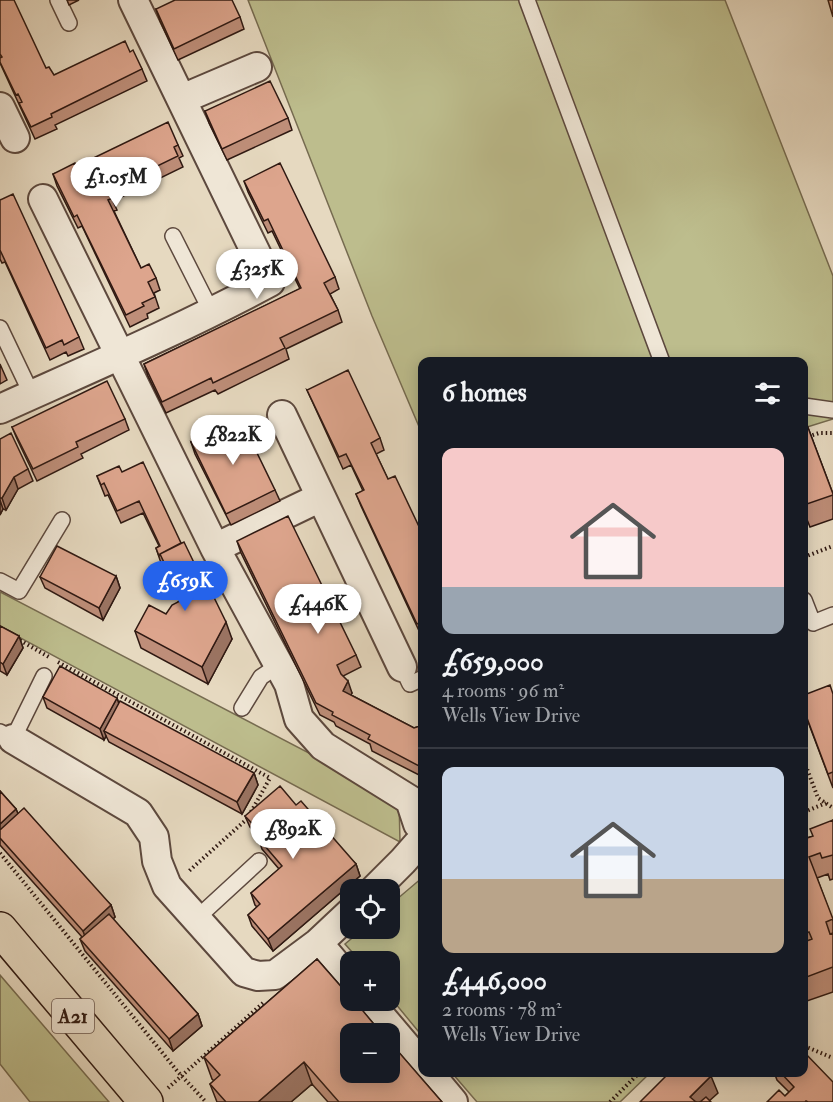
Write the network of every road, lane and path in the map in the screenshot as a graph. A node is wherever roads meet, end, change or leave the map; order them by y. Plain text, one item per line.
1 (58, 0) edge
2 (133, 0) edge
3 (527, 0) edge
4 (69, 23) dead end
5 (257, 67) dead end
6 (182, 99) junction
7 (0, 107) edge
8 (15, 138) dead end
9 (43, 199) dead end
10 (173, 236) dead end
11 (212, 313) junction
12 (0, 328) edge
13 (119, 357) junction
14 (660, 357) edge
15 (32, 395) junction
16 (808, 407) edge
17 (0, 409) edge
18 (833, 410) edge
19 (282, 415) dead end
20 (833, 434) edge
21 (808, 437) edge
22 (321, 497) junction
23 (62, 520) dead end
24 (833, 546) edge
25 (215, 548) junction
26 (808, 555) edge
27 (0, 581) edge
28 (808, 610) edge
29 (833, 615) edge
30 (10, 635) edge
31 (279, 665) junction
32 (412, 672) edge
33 (44, 676) dead end
34 (242, 708) dead end
35 (7, 735) edge
36 (808, 771) edge
37 (826, 803) junction
38 (833, 808) edge
39 (808, 810) edge
40 (0, 853) edge
41 (259, 861) dead end
42 (385, 879) edge
43 (169, 888) junction
44 (196, 918) junction
45 (340, 923) edge
46 (0, 929) edge
47 (318, 944) junction
48 (340, 969) edge
49 (265, 975) junction
50 (376, 1011) edge
51 (808, 1048) edge
52 (833, 1058) edge
53 (418, 1060) edge
54 (182, 1076) junction
55 (432, 1077) edge
56 (635, 1077) edge
57 (156, 1095) edge
58 (206, 1102) edge
59 (453, 1102) edge
60 (610, 1102) edge

1 - 4 lane
2 - 6 street
3 - 14 lane
5 - 6 street
6 - 11 street
7 - 8 street
9 - 13 street
10 - 11 lane
11 - 13 street
12 - 15 lane
13 - 15 street
13 - 25 street
15 - 17 street
16 - 18 lane
19 - 22 street
20 - 21 path
22 - 25 street
22 - 32 street
23 - 27 lane
24 - 26 path
25 - 31 street
28 - 29 lane
30 - 43 path
31 - 34 lane
31 - 42 street
33 - 35 lane
35 - 43 street
36 - 37 path
37 - 38 path
37 - 39 path
40 - 54 path
41 - 44 lane
43 - 44 street
44 - 49 street
45 - 47 street
46 - 57 main road, A21
47 - 48 street
47 - 49 street
49 - 54 path
50 - 53 street
51 - 52 path
54 - 57 path
54 - 58 path
55 - 59 street
56 - 60 path

